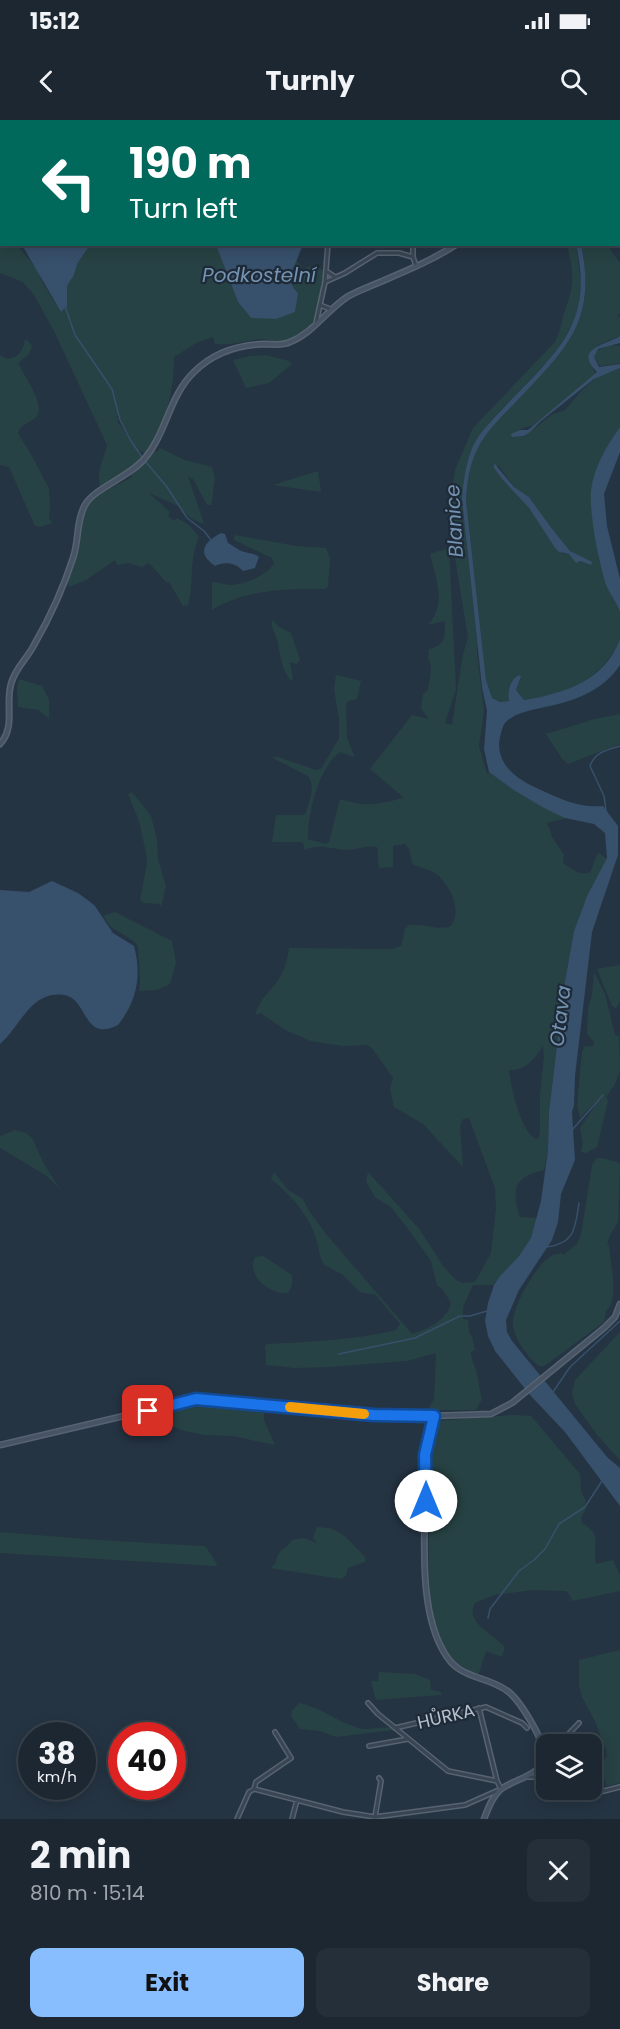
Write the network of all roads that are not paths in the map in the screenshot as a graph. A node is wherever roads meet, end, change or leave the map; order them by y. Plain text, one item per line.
1 (328, 246) edge
2 (413, 246) edge
3 (453, 246) edge
4 (413, 257) junction
5 (416, 266) junction
6 (326, 270) junction
7 (335, 278) junction
8 (325, 282) junction
9 (320, 305) junction
10 (330, 309) junction
11 (316, 323) junction
12 (0, 744) edge
13 (620, 1304) edge
14 (434, 1416) junction
15 (0, 1445) edge
16 (368, 1703) dead end
17 (479, 1708) junction
18 (579, 1722) dead end
19 (395, 1728) junction
20 (526, 1728) dead end
21 (275, 1732) dead end
22 (537, 1734) edge
23 (568, 1734) edge
24 (408, 1739) junction
25 (369, 1746) dead end
26 (536, 1769) edge
27 (525, 1777) junction
28 (536, 1777) edge
29 (382, 1780) dead end
30 (497, 1781) junction
31 (620, 1787) edge
32 (254, 1789) junction
33 (501, 1789) junction
34 (602, 1792) edge
35 (297, 1800) junction
36 (375, 1817) junction
37 (237, 1819) edge
38 (292, 1819) edge
39 (484, 1819) edge

1 - 6 street
2 - 4 street
3 - 5 street
4 - 5 street
4 - 7 street
5 - 10 street
6 - 7 street
6 - 8 street
7 - 8 street
8 - 9 street
9 - 10 street
9 - 11 street
10 - 11 street
11 - 12 street
13 - 14 street
14 - 15 street
14 - 22 street
16 - 19 street
17 - 19 street, HŮRKA
17 - 20 street, HŮRKA
17 - 30 street
18 - 23 street
19 - 24 street
21 - 32 street
24 - 25 street
24 - 30 street
26 - 27 street
27 - 28 street
27 - 33 street
29 - 36 street
30 - 33 street
31 - 34 street
32 - 35 street
32 - 37 street
33 - 36 street
33 - 39 street
35 - 36 street
35 - 38 street

